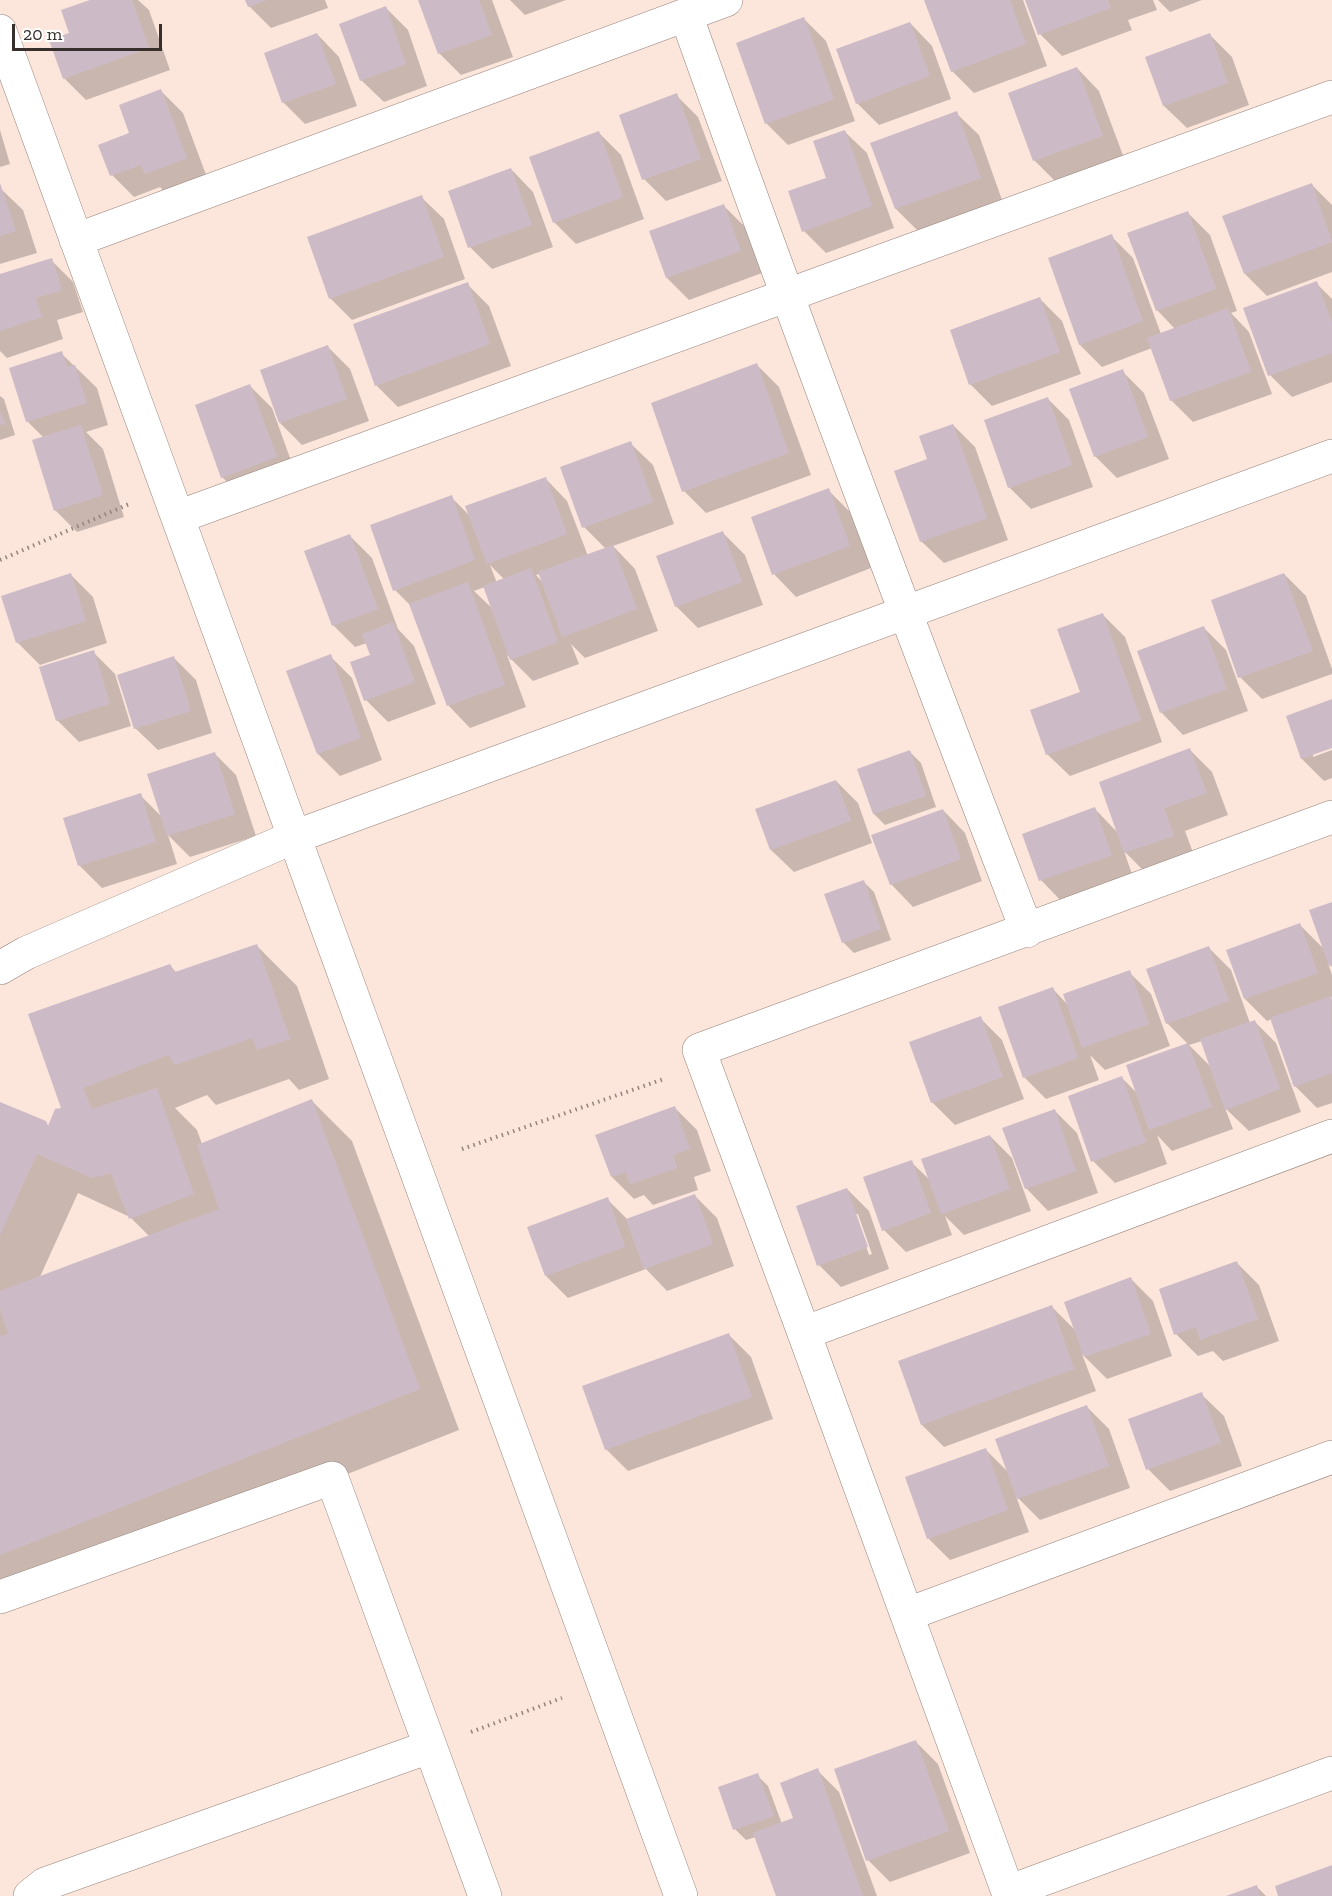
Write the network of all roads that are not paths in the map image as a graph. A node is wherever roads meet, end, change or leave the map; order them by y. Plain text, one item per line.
1 (726, 0) edge
2 (686, 15) junction
3 (0, 31) edge
4 (1332, 97) edge
5 (76, 240) junction
6 (786, 295) junction
7 (1332, 456) edge
8 (172, 503) junction
9 (905, 613) junction
10 (1332, 817) edge
11 (294, 837) junction
12 (1027, 931) junction
13 (0, 968) edge
14 (1332, 1136) edge
15 (804, 1333) junction
16 (1332, 1457) edge
17 (0, 1597) edge
18 (908, 1614) junction
19 (429, 1747) junction
20 (1332, 1773) edge
21 (1006, 1895) edge
22 (30, 1896) edge
23 (485, 1896) edge
24 (681, 1896) edge

1 - 2 street
2 - 5 street
2 - 6 street
3 - 5 street
4 - 6 street
5 - 8 street
6 - 8 street
6 - 9 street
7 - 9 street
8 - 11 street
9 - 11 street
9 - 12 street
10 - 12 street
11 - 13 street
11 - 24 street
12 - 15 street
14 - 15 street
15 - 18 street
16 - 18 street
17 - 19 street
18 - 21 street
19 - 22 street
19 - 23 street
20 - 21 street

